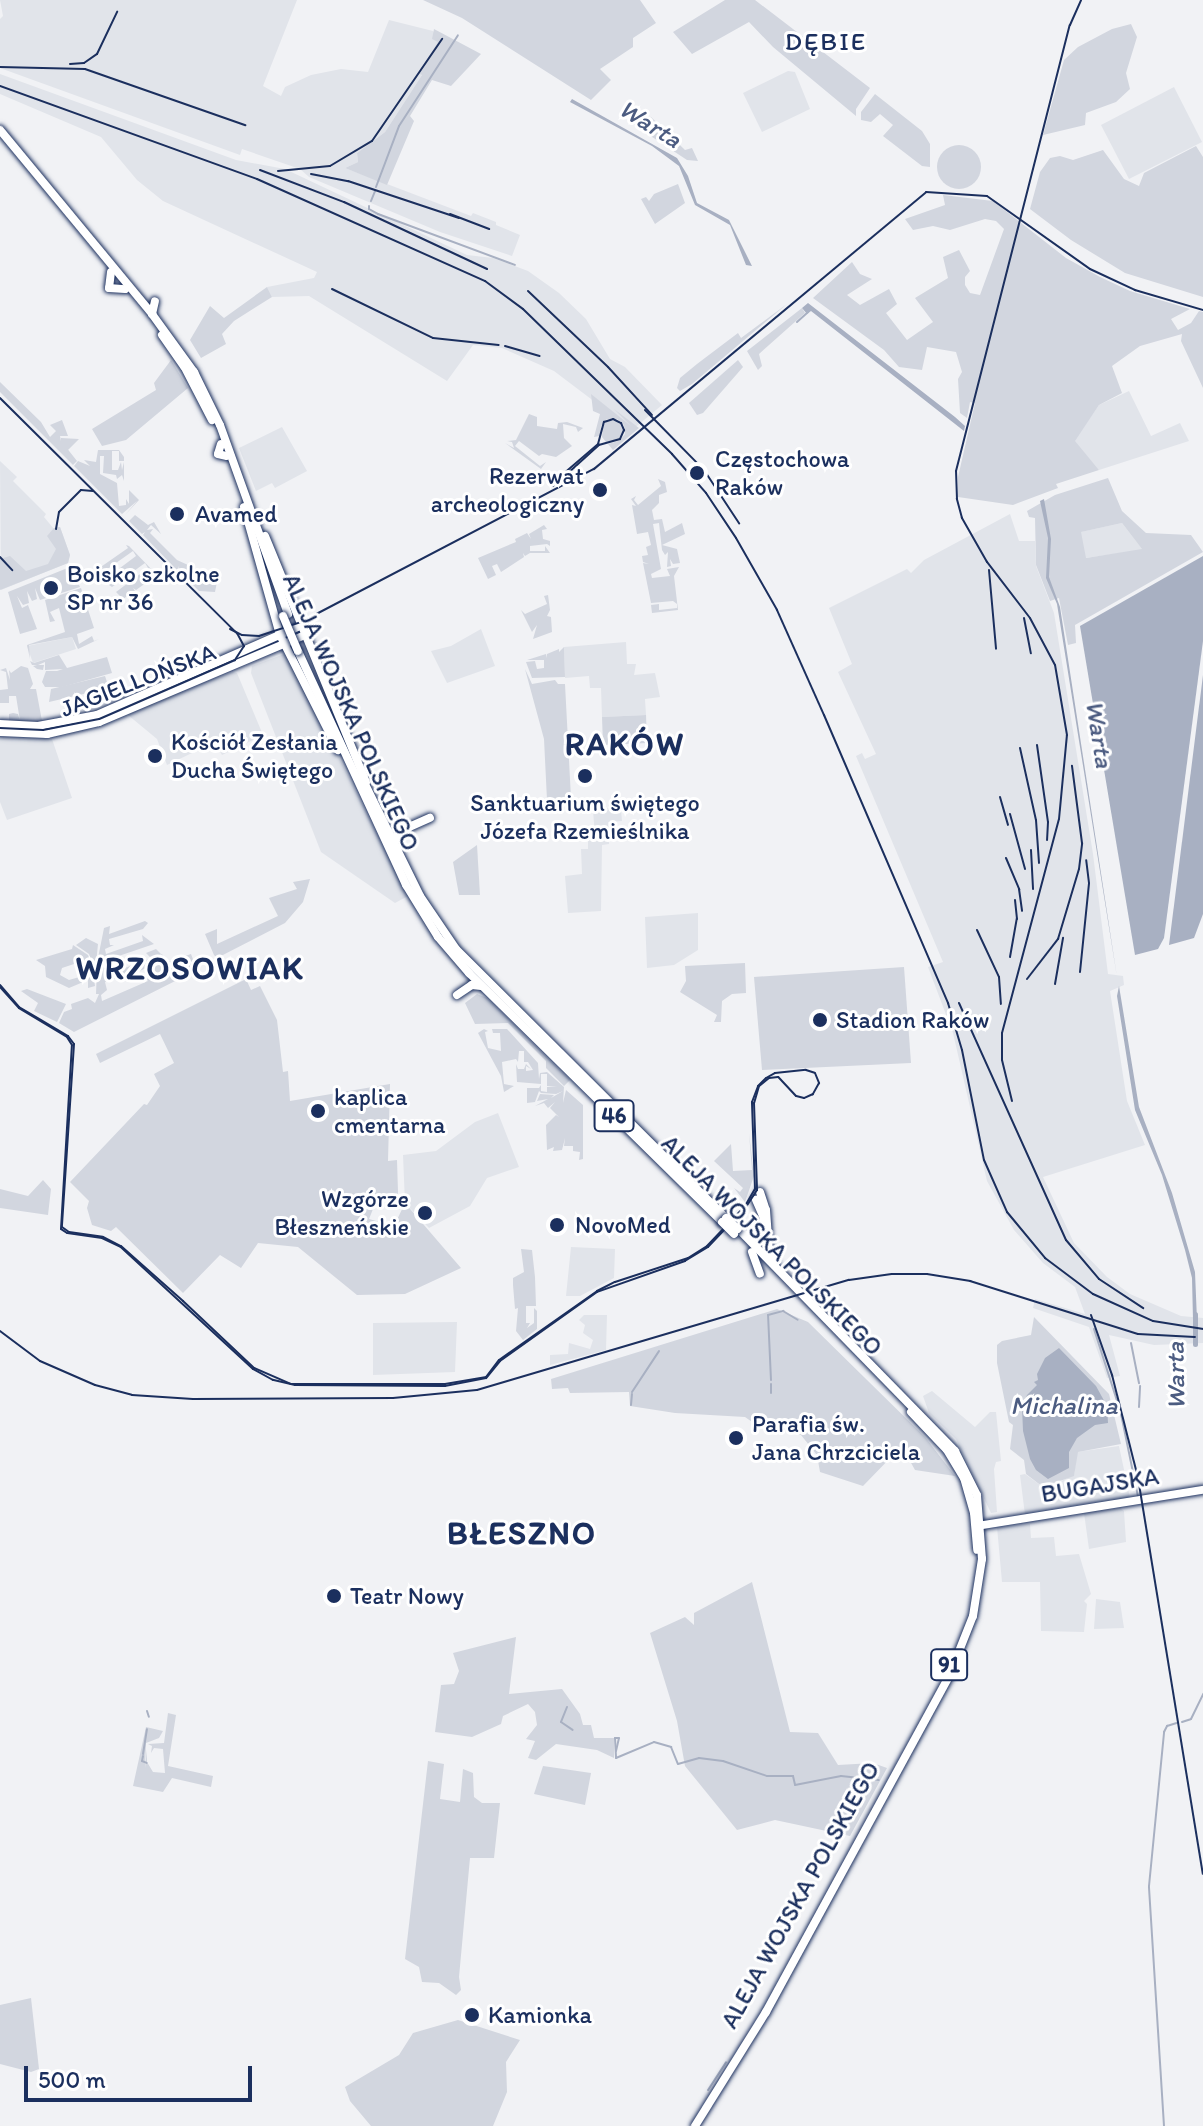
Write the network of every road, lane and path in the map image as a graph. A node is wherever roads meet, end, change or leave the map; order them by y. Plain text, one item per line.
1 (0, 130) edge
2 (0, 139) edge
3 (115, 274) junction
4 (135, 274) dead end
5 (155, 301) dead end
6 (152, 314) junction
7 (224, 443) junction
8 (246, 506) junction
9 (273, 609) junction
10 (289, 613) junction
11 (303, 630) junction
12 (281, 643) junction
13 (301, 651) junction
14 (0, 724) edge
15 (0, 732) edge
16 (367, 794) junction
17 (430, 818) dead end
18 (392, 847) junction
19 (383, 861) dead end
20 (394, 884) dead end
21 (408, 890) junction
22 (469, 973) junction
23 (481, 986) junction
24 (760, 1192) dead end
25 (763, 1207) junction
26 (749, 1209) dead end
27 (724, 1220) junction
28 (736, 1232) junction
29 (752, 1252) junction
30 (779, 1272) junction
31 (760, 1274) dead end
32 (1203, 1490) edge
33 (980, 1510) junction
34 (1003, 1521) junction
35 (979, 1524) junction
36 (692, 2126) edge

1 - 3 main road, ALEJA WOJSKA POLSKIEGO
2 - 3 main road, ALEJA WOJSKA POLSKIEGO
3 - 4 main road
3 - 6 main road, ALEJA WOJSKA POLSKIEGO
3 - 7 main road, ALEJA WOJSKA POLSKIEGO
5 - 6 main road
6 - 7 main road, ALEJA WOJSKA POLSKIEGO
7 - 8 main road, ALEJA WOJSKA POLSKIEGO
8 - 9 main road
8 - 10 main road, ALEJA WOJSKA POLSKIEGO
8 - 10 main road, ALEJA WOJSKA POLSKIEGO
9 - 10 main road
9 - 12 main road
10 - 11 main road, ALEJA WOJSKA POLSKIEGO
10 - 13 main road, ALEJA WOJSKA POLSKIEGO, bridge
11 - 12 main road
11 - 13 main road, ALEJA WOJSKA POLSKIEGO
12 - 13 main road, ALEJA WOJSKA POLSKIEGO
12 - 14 main road, JAGIELLOŃSKA
12 - 15 main road, JAGIELLOŃSKA
13 - 16 main road, ALEJA WOJSKA POLSKIEGO
13 - 16 main road, ALEJA WOJSKA POLSKIEGO
13 - 16 main road, ALEJA WOJSKA POLSKIEGO
16 - 18 main road, ALEJA WOJSKA POLSKIEGO / 46
17 - 18 main road
18 - 19 main road
18 - 21 main road, ALEJA WOJSKA POLSKIEGO / 46
18 - 27 main road, ALEJA WOJSKA POLSKIEGO / 46
20 - 21 main road
21 - 22 main road, ALEJA WOJSKA POLSKIEGO / 46
22 - 23 main road, ALEJA WOJSKA POLSKIEGO / 46
22 - 23 main road
23 - 27 main road, ALEJA WOJSKA POLSKIEGO / 46
24 - 25 main road
25 - 26 main road
25 - 28 main road
25 - 30 main road
27 - 28 main road, ALEJA WOJSKA POLSKIEGO / 46, bridge
28 - 29 main road, ALEJA WOJSKA POLSKIEGO / 46
28 - 30 main road, ALEJA WOJSKA POLSKIEGO / 46
29 - 31 main road
29 - 35 main road, ALEJA WOJSKA POLSKIEGO / 46
30 - 33 main road, ALEJA WOJSKA POLSKIEGO / 46
32 - 34 main road, BUGAJSKA
33 - 34 main road
33 - 35 main road, ALEJA WOJSKA POLSKIEGO / 91
34 - 35 main road, BUGAJSKA
35 - 36 main road, ALEJA WOJSKA POLSKIEGO / 91
35 - 36 main road, ALEJA WOJSKA POLSKIEGO / 91

